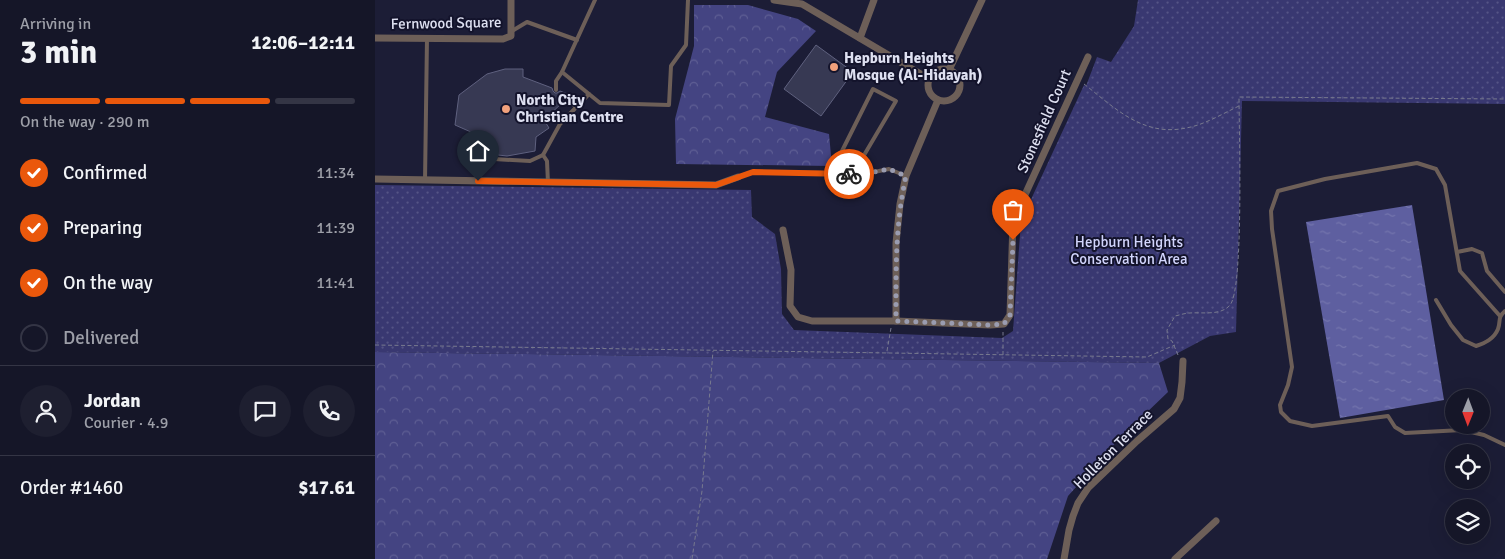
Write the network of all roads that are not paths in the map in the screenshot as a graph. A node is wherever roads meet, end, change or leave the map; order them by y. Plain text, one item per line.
1 (511, 0) edge
2 (595, 0) edge
3 (688, 0) edge
4 (775, 0) edge
5 (874, 0) edge
6 (982, 0) edge
7 (511, 31) junction
8 (375, 38) edge
9 (427, 38) junction
10 (860, 38) junction
11 (577, 40) junction
12 (1088, 57) dead end
13 (949, 70) junction
14 (562, 72) junction
15 (929, 79) junction
16 (556, 90) dead end
17 (589, 94) junction
18 (566, 98) dead end
19 (938, 100) junction
20 (576, 107) junction
21 (543, 155) junction
22 (494, 159) dead end
23 (860, 162) junction
24 (861, 170) junction
25 (906, 176) junction
26 (738, 177) joint
27 (375, 180) edge
28 (425, 180) junction
29 (547, 182) junction
30 (783, 230) dead end
31 (1457, 252) junction
32 (1505, 292) edge
33 (1436, 300) dead end
34 (1505, 311) edge
35 (1500, 316) junction
36 (896, 321) junction
37 (1183, 361) road end
38 (1505, 445) edge
39 (1216, 521) dead end
40 (1064, 559) edge
41 (1175, 559) edge

1 - 7 street, Fernwood Square
2 - 11 lane
3 - 17 lane
4 - 10 street
5 - 10 street
6 - 13 street
7 - 9 street, Fernwood Square
7 - 11 lane
8 - 9 street, Fernwood Square
9 - 28 lane
10 - 15 street
11 - 14 lane
12 - 36 street, Stonesfield Court
13 - 15 street
13 - 19 street
14 - 16 lane
14 - 17 lane
15 - 19 street
17 - 20 lane
18 - 20 lane
19 - 25 street
20 - 21 lane
21 - 22 lane
21 - 29 lane
23 - 23 lane
23 - 24 lane
24 - 25 lane
24 - 26 lane
25 - 36 street
26 - 29 street
27 - 28 street
28 - 29 street
30 - 36 street
31 - 32 lane
31 - 35 lane
31 - 38 lane
33 - 35 lane
34 - 35 lane
37 - 40 street, Holleton Terrace
39 - 41 street

